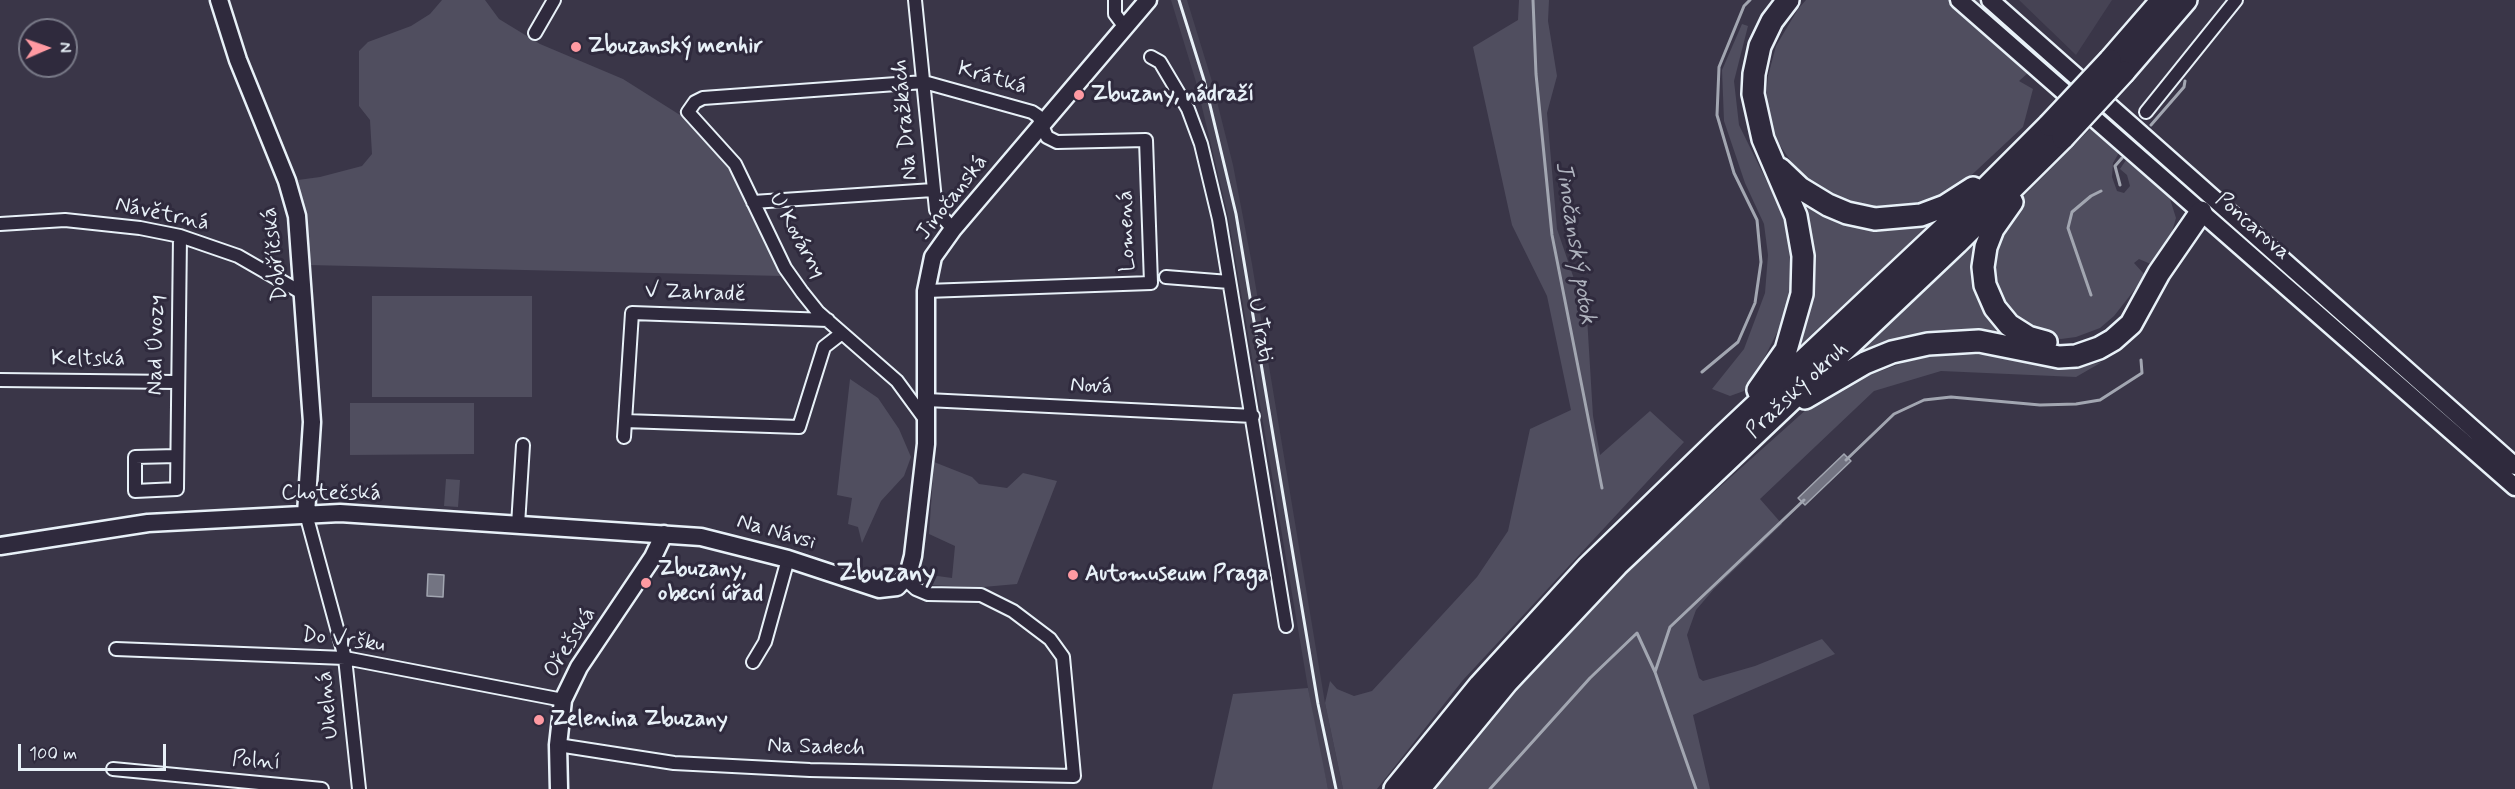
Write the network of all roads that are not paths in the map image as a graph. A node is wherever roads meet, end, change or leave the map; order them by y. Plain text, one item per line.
1 (219, 0) edge
2 (554, 0) edge
3 (915, 0) edge
4 (1115, 0) edge
5 (1148, 0) edge
6 (1788, 0) edge
7 (1959, 0) edge
8 (1990, 0) edge
9 (2162, 0) edge
10 (2186, 0) edge
11 (2236, 0) edge
12 (1124, 26) junction
13 (534, 33) dead end
14 (1151, 57) dead end
15 (2117, 66) junction
16 (924, 82) junction
17 (688, 112) joint
18 (2146, 112) dead end
19 (1041, 125) junction
20 (2056, 132) junction
21 (2021, 154) junction
22 (1776, 165) junction
23 (933, 190) junction
24 (753, 202) junction
25 (2206, 205) junction
26 (0, 224) edge
27 (953, 229) junction
28 (180, 236) junction
29 (1166, 277) dead end
30 (2156, 277) junction
31 (1229, 282) junction
32 (926, 291) junction
33 (304, 294) junction
34 (828, 320) junction
35 (842, 333) junction
36 (2402, 377) junction
37 (0, 380) edge
38 (176, 382) junction
39 (927, 400) junction
40 (1253, 416) junction
41 (625, 421) junction
42 (927, 422) junction
43 (1723, 436) junction
44 (1750, 436) junction
45 (624, 437) dead end
46 (523, 445) dead end
47 (177, 456) junction
48 (2515, 466) edge
49 (2515, 487) edge
50 (306, 514) junction
51 (518, 525) junction
52 (664, 534) junction
53 (0, 546) edge
54 (788, 560) junction
55 (905, 579) junction
56 (1286, 626) dead end
57 (116, 649) dead end
58 (345, 658) junction
59 (753, 662) dead end
60 (563, 699) junction
61 (558, 745) junction
62 (113, 769) dead end
63 (322, 789) edge
64 (359, 789) edge
65 (559, 789) edge
66 (1395, 789) edge
67 (1419, 789) edge

1 - 33 street, Dobříčská
2 - 13 street
3 - 16 street, Na Dražkách
4 - 12 street
5 - 12 street, Jinočanská
6 - 22 highway
7 - 25 street, Poncarova
8 - 25 street, Poncarova
9 - 15 highway, Pražský okruh
10 - 15 highway, Pražský okruh
11 - 18 street
12 - 19 street, Jinočanská
14 - 31 street, U Trati
15 - 20 highway, Pražský okruh, bridge
16 - 17 street, Krátká
16 - 19 street, Krátká
16 - 23 street, Na Dražkách
17 - 24 street, U Kovárny
19 - 27 street, Jinočanská
19 - 32 street, Lomená
20 - 21 highway, Pražský okruh
20 - 30 highway
20 - 44 highway, Pražský okruh
21 - 22 highway
21 - 43 highway, Pražský okruh
22 - 43 highway
23 - 24 street
23 - 27 street, Na Dražkách
24 - 34 street, U Kovárny
25 - 30 highway
25 - 36 street, Poncarova
26 - 28 street, Návětrná
27 - 32 street, Jinočanská
28 - 33 street, Návětrná
28 - 38 street, Nad Úvozy
29 - 31 street
30 - 44 highway
31 - 40 street, U Trati
32 - 39 street, Jinočanská
33 - 50 street, Dobříčská
34 - 35 street, U Kovárny
34 - 41 street, V Zahradě
35 - 41 street
35 - 42 street, U Kovárny
36 - 48 street, Poncarova
36 - 49 street, Poncarova
37 - 38 street, Keltská
38 - 47 street, Nad Úvozy
39 - 40 street, Nová
39 - 42 street, Jinočanská
40 - 56 street, U Trati
41 - 45 street, V Zahradě
42 - 55 street, Jinočanská
43 - 66 highway, Pražský okruh
44 - 67 highway, Pražský okruh
46 - 51 street
47 - 47 street, Nad Úvozy
50 - 51 street, Chotečská
50 - 53 street, Chotečská
50 - 58 street, Uhelná
51 - 52 street, Chotečská
52 - 54 street, Na Návsi
52 - 60 street, Ořešská
54 - 55 street, Na Návsi
54 - 59 street
55 - 61 street, Na Sadech
57 - 58 street, Do Vršku
58 - 60 street, Do Vršku
58 - 64 street, Uhelná
60 - 61 street, Ořešská
61 - 65 street, Ořešská
62 - 63 street, Polní

